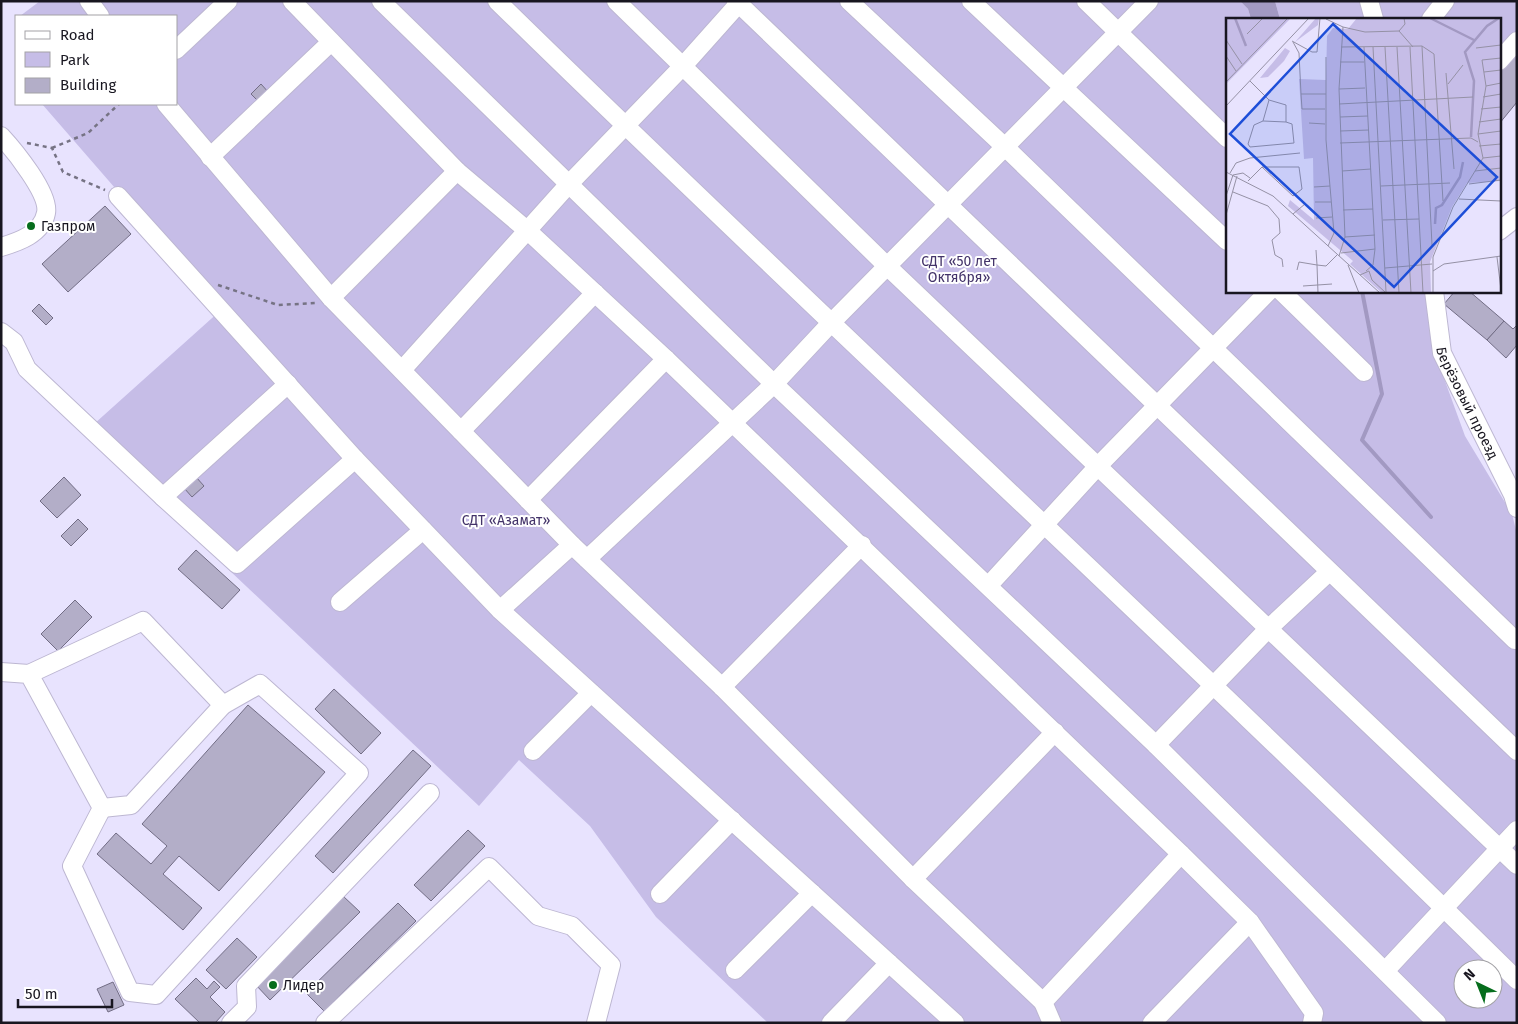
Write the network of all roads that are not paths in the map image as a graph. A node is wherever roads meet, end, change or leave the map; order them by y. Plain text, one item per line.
1 (89, 1) edge
2 (228, 1) edge
3 (292, 1) edge
4 (381, 1) edge
5 (497, 1) edge
6 (616, 1) edge
7 (849, 1) edge
8 (971, 1) edge
9 (1086, 1) edge
10 (1149, 1) edge
11 (1370, 1) edge
12 (1445, 1) edge
13 (738, 2) edge
14 (99, 15) edge
15 (1374, 18) edge
16 (1432, 18) edge
17 (1118, 32) junction
18 (1517, 41) edge
19 (332, 42) junction
20 (178, 48) edge
21 (1500, 60) edge
22 (683, 66) junction
23 (1061, 88) junction
24 (167, 105) edge
25 (625, 126) junction
26 (1226, 137) edge
27 (3, 138) edge
28 (1005, 147) junction
29 (210, 157) junction
30 (457, 171) junction
31 (568, 185) junction
32 (118, 196) road end
33 (948, 205) junction
34 (1517, 217) edge
35 (1500, 230) edge
36 (528, 231) junction
37 (1226, 240) edge
38 (1, 247) edge
39 (887, 266) junction
40 (1268, 292) edge
41 (1282, 292) edge
42 (1434, 292) edge
43 (595, 293) junction
44 (331, 298) junction
45 (830, 324) junction
46 (1, 332) edge
47 (1213, 347) junction
48 (666, 359) junction
49 (402, 370) junction
50 (1364, 372) dead end
51 (288, 384) junction
52 (774, 384) junction
53 (1156, 407) junction
54 (732, 422) junction
55 (460, 431) junction
56 (354, 459) junction
57 (1099, 465) junction
58 (162, 497) junction
59 (1516, 499) edge
60 (528, 500) junction
61 (1045, 524) junction
62 (423, 530) junction
63 (572, 545) junction
64 (862, 545) junction
65 (587, 559) junction
66 (1329, 572) junction
67 (989, 585) junction
68 (340, 602) dead end
69 (500, 610) junction
70 (1268, 629) junction
71 (1516, 640) dead end
72 (1, 672) edge
73 (29, 674) junction
74 (1213, 686) junction
75 (722, 687) junction
76 (591, 693) junction
77 (223, 705) junction
78 (1055, 732) junction
79 (1156, 744) junction
80 (533, 751) dead end
81 (1517, 751) edge
82 (430, 793) dead end
83 (102, 808) junction
84 (732, 820) junction
85 (1517, 830) edge
86 (1499, 848) junction
87 (1181, 854) junction
88 (1517, 865) edge
89 (912, 879) junction
90 (812, 893) junction
91 (660, 894) dead end
92 (1444, 908) junction
93 (1250, 922) junction
94 (889, 963) junction
95 (735, 970) dead end
96 (1386, 970) junction
97 (1517, 980) edge
98 (1043, 1002) junction
99 (231, 1023) edge
100 (325, 1023) edge
101 (596, 1023) edge
102 (830, 1023) edge
103 (955, 1023) edge
104 (1052, 1023) edge
105 (1152, 1023) edge
106 (1312, 1023) edge
107 (1437, 1023) edge

1 - 14 street
2 - 20 street
3 - 19 street
4 - 31 street
5 - 25 street
6 - 22 street
7 - 28 street
8 - 23 street
9 - 17 street
10 - 17 street
11 - 15 street
12 - 16 street
13 - 22 street
13 - 33 street
17 - 23 street
17 - 26 street
18 - 21 street
19 - 29 street
19 - 30 street
22 - 25 street
22 - 39 street
23 - 28 street
23 - 37 street
24 - 29 street
25 - 31 street
25 - 45 street
27 - 38 street
28 - 33 street
28 - 47 street
29 - 44 street
30 - 36 street
30 - 44 street
31 - 36 street
31 - 52 street
32 - 51 street
33 - 39 street
33 - 53 street
34 - 35 street
36 - 43 street
36 - 49 street
39 - 45 street
39 - 57 street
40 - 47 street
41 - 50 street
42 - 59 street, Берёзовый проезд
43 - 48 street
43 - 55 street
44 - 49 street
45 - 52 street
45 - 61 street
46 - 58 street
47 - 53 street
47 - 71 street
48 - 54 street
48 - 60 street
49 - 55 street
51 - 56 street
51 - 58 street
52 - 54 street
52 - 67 street
53 - 57 street
53 - 66 street
54 - 64 street
54 - 65 street
55 - 60 street
56 - 58 street
56 - 62 street
57 - 61 street
57 - 70 street
60 - 63 street
61 - 67 street
61 - 74 street
62 - 68 street
62 - 69 street
63 - 65 street
63 - 69 street
64 - 75 street
64 - 78 street
65 - 75 street
66 - 70 street
66 - 81 street
67 - 79 street
69 - 76 street
70 - 74 street
70 - 86 street
72 - 73 street
73 - 77 street
73 - 83 street
74 - 79 street
74 - 92 street
75 - 89 street
76 - 80 street
76 - 84 street
77 - 83 street
77 - 83 street
78 - 87 street
78 - 89 street
79 - 96 street
82 - 99 street
84 - 90 street
84 - 91 street
85 - 86 street
86 - 88 street
86 - 92 street
87 - 93 street
87 - 98 street
89 - 98 street
90 - 94 street
90 - 95 street
92 - 96 street
92 - 97 street
93 - 105 street
93 - 106 street
94 - 102 street
94 - 103 street
96 - 107 street
98 - 104 street
100 - 101 street

